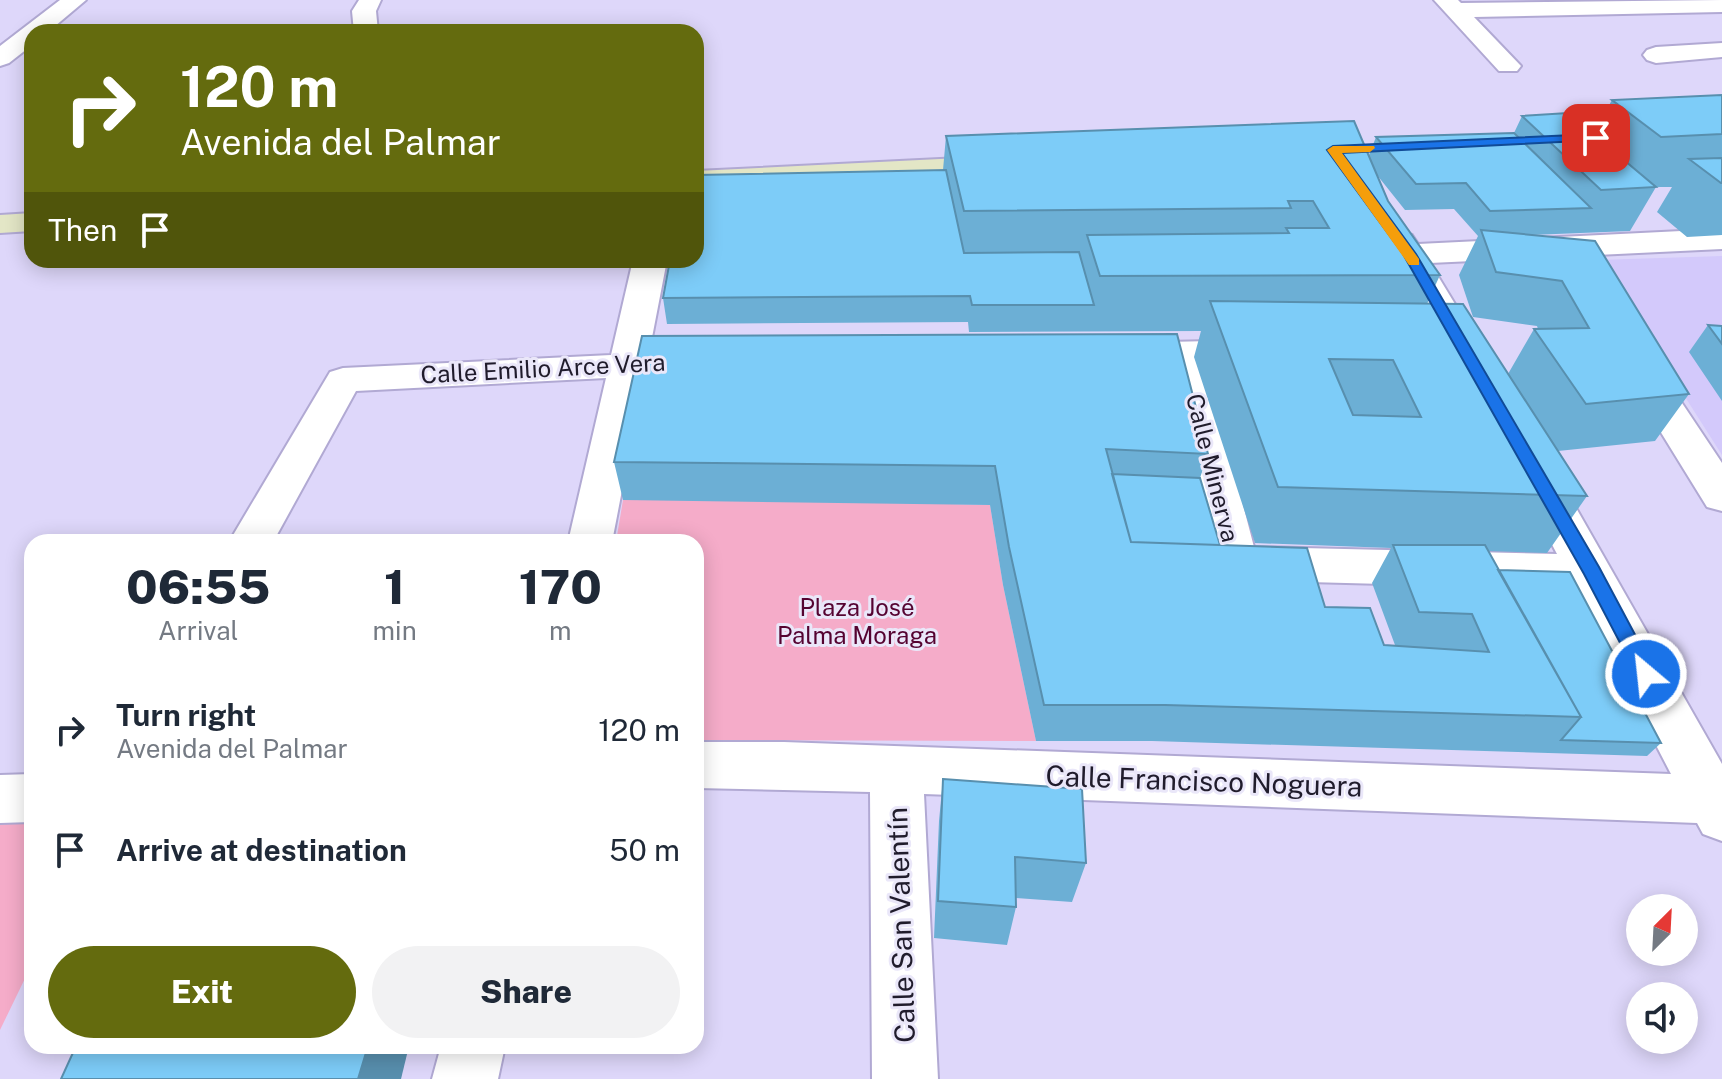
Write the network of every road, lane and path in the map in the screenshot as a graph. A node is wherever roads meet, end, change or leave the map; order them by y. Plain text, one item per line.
1 (75, 0) edge
2 (370, 0) edge
3 (1721, 3) edge
4 (1450, 5) edge
5 (44, 24) edge
6 (365, 24) edge
7 (24, 39) edge
8 (1722, 50) edge
9 (1656, 55) dead end
10 (0, 58) edge
11 (1508, 66) dead end
12 (1035, 163) edge
13 (704, 180) edge
14 (1375, 208) edge
15 (24, 222) edge
16 (0, 224) edge
17 (1722, 239) edge
18 (1562, 247) junction
19 (1409, 254) junction
20 (648, 268) edge
21 (1587, 286) edge
22 (1621, 338) edge
23 (1463, 347) junction
24 (1422, 348) edge
25 (1292, 350) edge
26 (1185, 352) junction
27 (1089, 354) edge
28 (738, 362) edge
29 (626, 364) junction
30 (1485, 384) edge
31 (1521, 447) edge
32 (1722, 496) edge
33 (256, 534) edge
34 (592, 534) edge
35 (1592, 572) junction
36 (704, 765) edge
37 (896, 770) junction
38 (24, 798) edge
39 (0, 799) edge
40 (1719, 805) edge
41 (471, 1054) edge
42 (465, 1079) edge
43 (905, 1079) edge

1 - 5 street
2 - 6 street
3 - 4 street
4 - 11 street
7 - 10 street
8 - 9 street
12 - 13 main road
14 - 19 street
15 - 16 main road
17 - 18 street
18 - 19 street
18 - 21 street
19 - 23 street
20 - 29 street
22 - 32 street
23 - 24 street
23 - 30 street
25 - 26 street
26 - 27 street
26 - 35 street, Calle Minerva
28 - 29 street, Calle Emilio Arce Vera
29 - 33 street, Calle Emilio Arce Vera
29 - 34 street
31 - 35 street
35 - 40 street
36 - 37 street, Calle Francisco Noguera
37 - 40 street, Calle Francisco Noguera
37 - 43 street, Calle San Valentín
38 - 39 street
41 - 42 street

